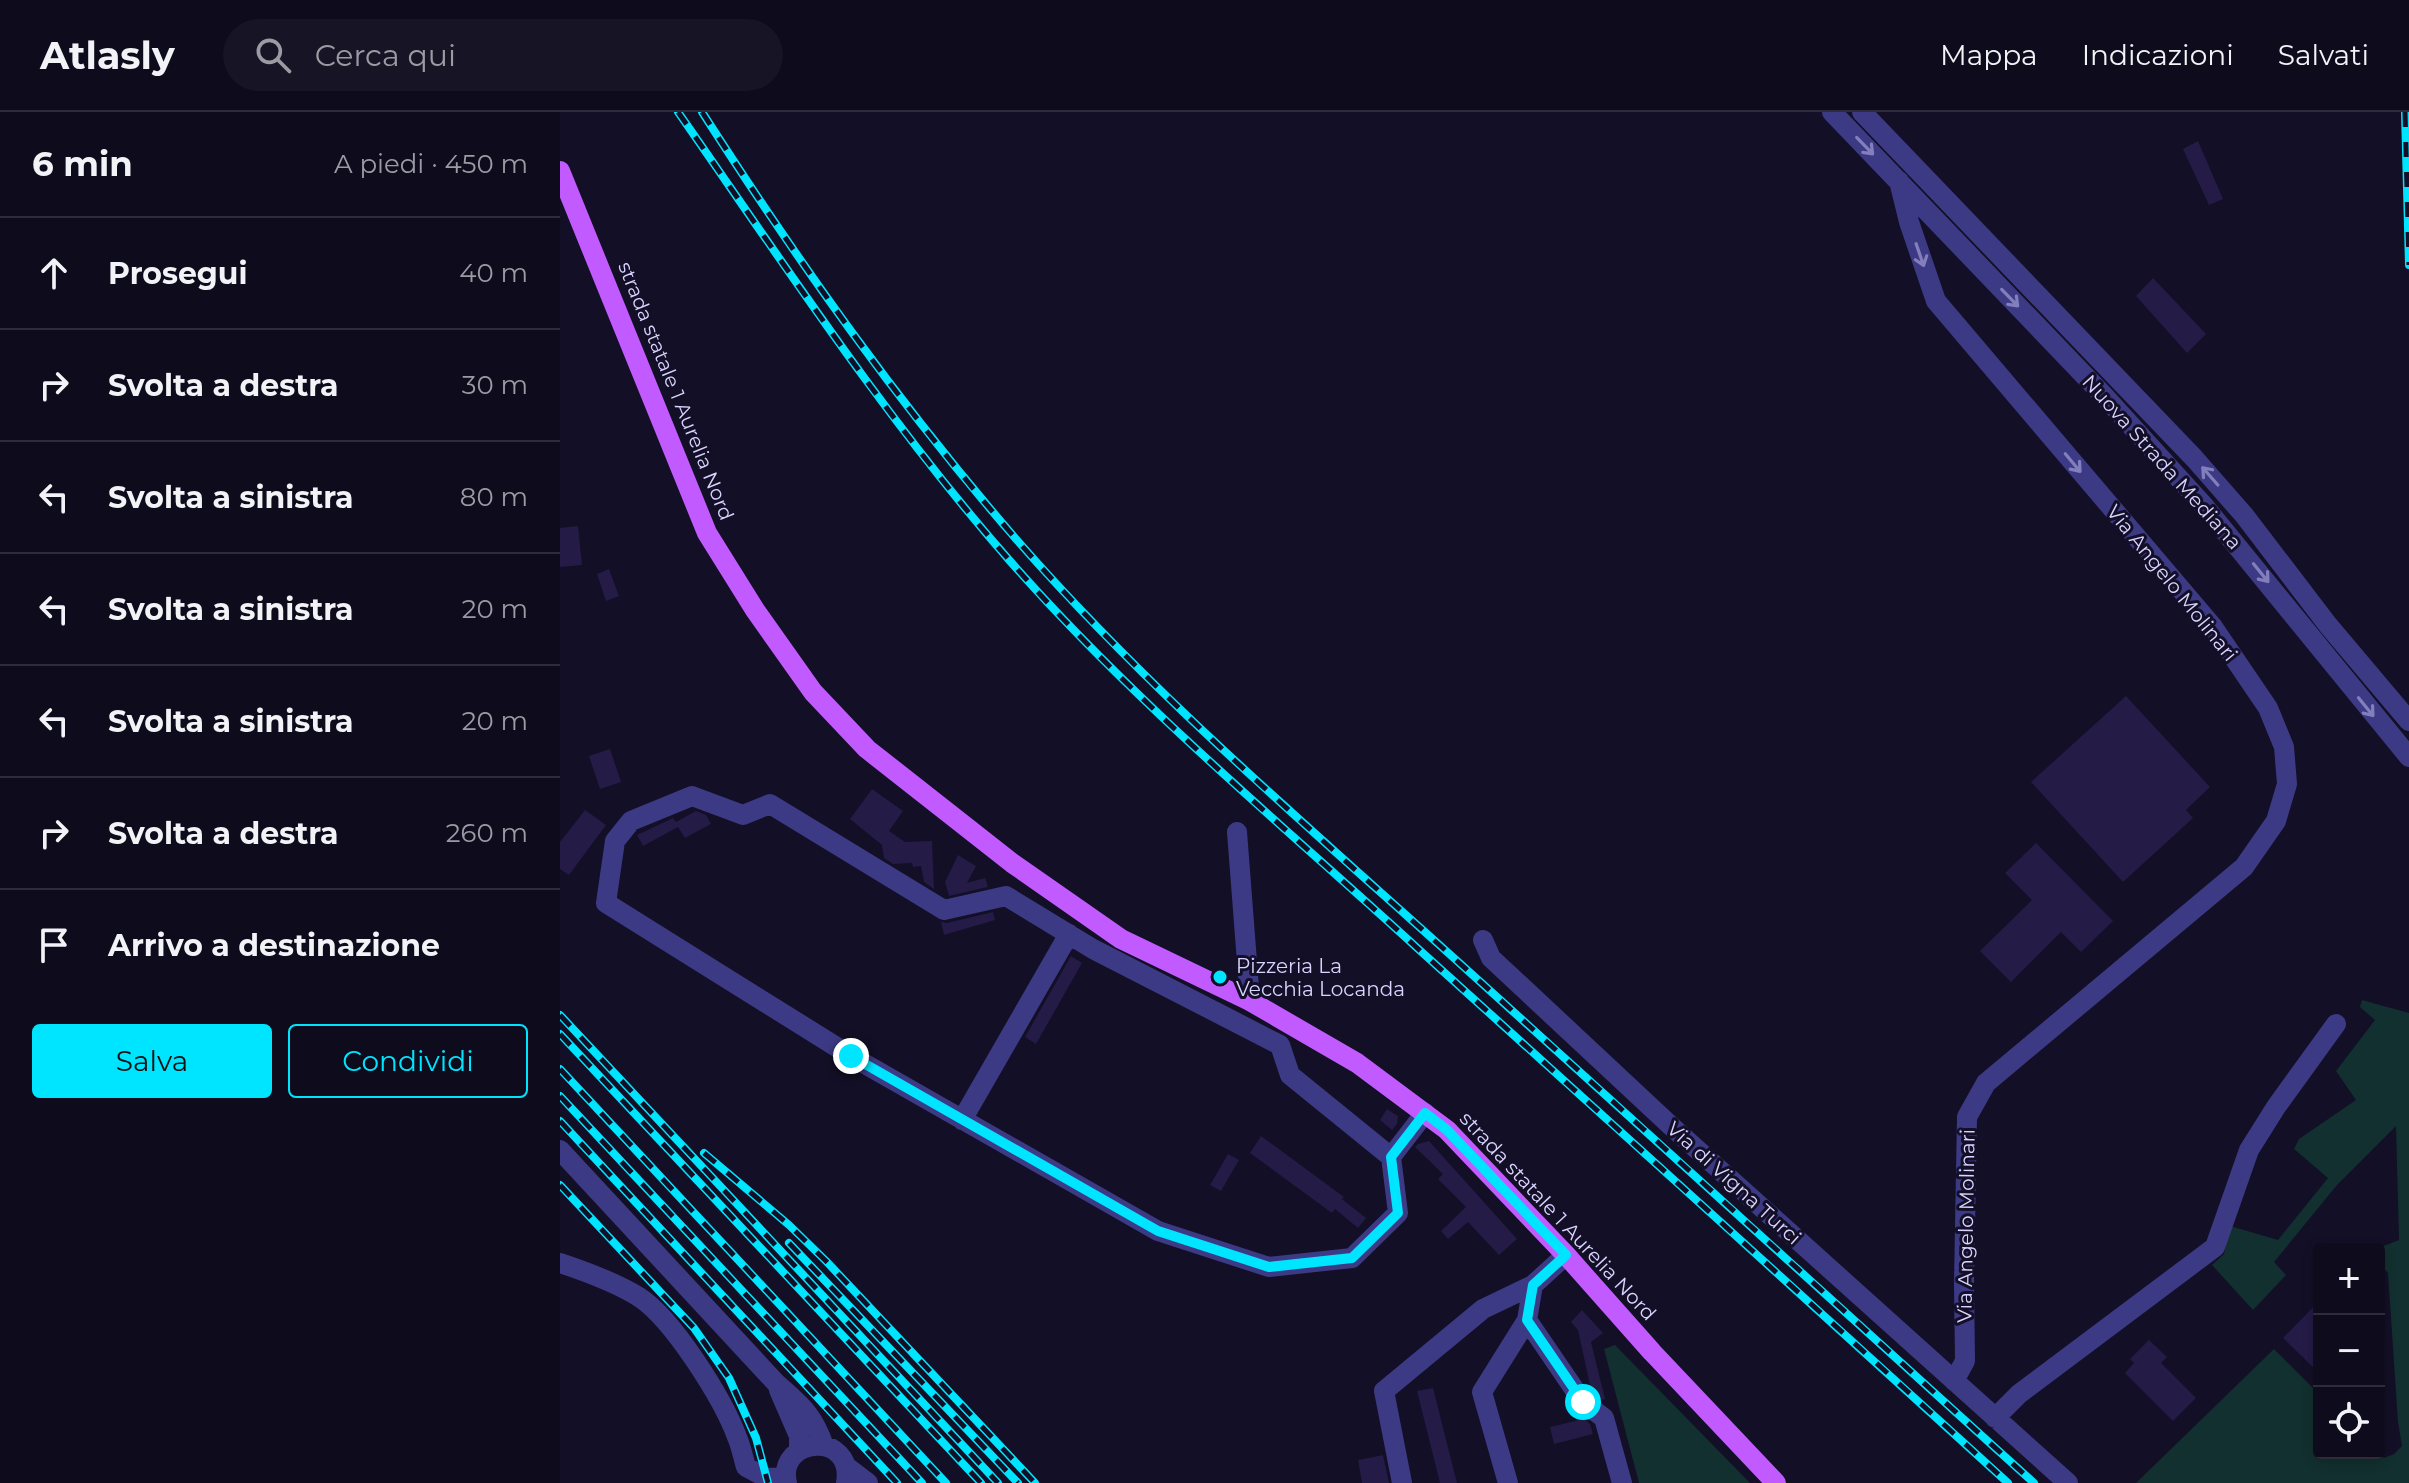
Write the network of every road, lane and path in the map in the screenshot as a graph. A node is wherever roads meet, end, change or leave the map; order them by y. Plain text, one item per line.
1 (1832, 112) edge
2 (1862, 112) edge
3 (560, 171) edge
4 (1906, 174) junction
5 (2409, 721) edge
6 (2409, 757) edge
7 (1237, 832) dead end
8 (1069, 934) junction
9 (1483, 940) dead end
10 (1250, 1001) junction
11 (2336, 1024) dead end
12 (1425, 1113) junction
13 (962, 1120) junction
14 (560, 1150) edge
15 (1391, 1157) junction
16 (1566, 1255) junction
17 (560, 1263) edge
18 (1533, 1285) junction
19 (1527, 1320) junction
20 (1954, 1381) junction
21 (776, 1383) junction
22 (1995, 1418) junction
23 (824, 1446) junction
24 (799, 1450) junction
25 (847, 1475) edge
26 (786, 1480) edge
27 (868, 1483) edge
28 (1402, 1483) edge
29 (1508, 1483) edge
30 (1622, 1483) edge
31 (1776, 1483) edge
32 (2068, 1483) edge

1 -> 4 street
2 - 4 street, Via Angelo Molinari
3 - 10 main road, strada statale 1 Aurelia Nord
5 -> 4 street, Nuova Strada Mediana
4 -> 6 street, Nuova Strada Mediana
4 -> 20 street, Via Angelo Molinari
7 - 10 street
8 - 13 street
8 - 13 street
8 - 15 street
9 - 20 street, Via di Vigna Turci
10 - 12 main road, strada statale 1 Aurelia Nord
11 - 22 street
12 - 15 street
12 - 16 main road, strada statale 1 Aurelia Nord
13 - 15 street
14 - 21 street
16 - 18 street
16 - 31 main road, strada statale 1 Aurelia Nord
17 - 26 street
18 - 19 street
18 - 28 street
19 - 29 street
19 - 30 street
20 - 22 street, Via di Vigna Turci
21 - 23 street
21 - 24 street
22 - 32 street, Via di Vigna Turci
23 - 24 street
23 - 25 street
24 - 26 street
25 - 27 street

